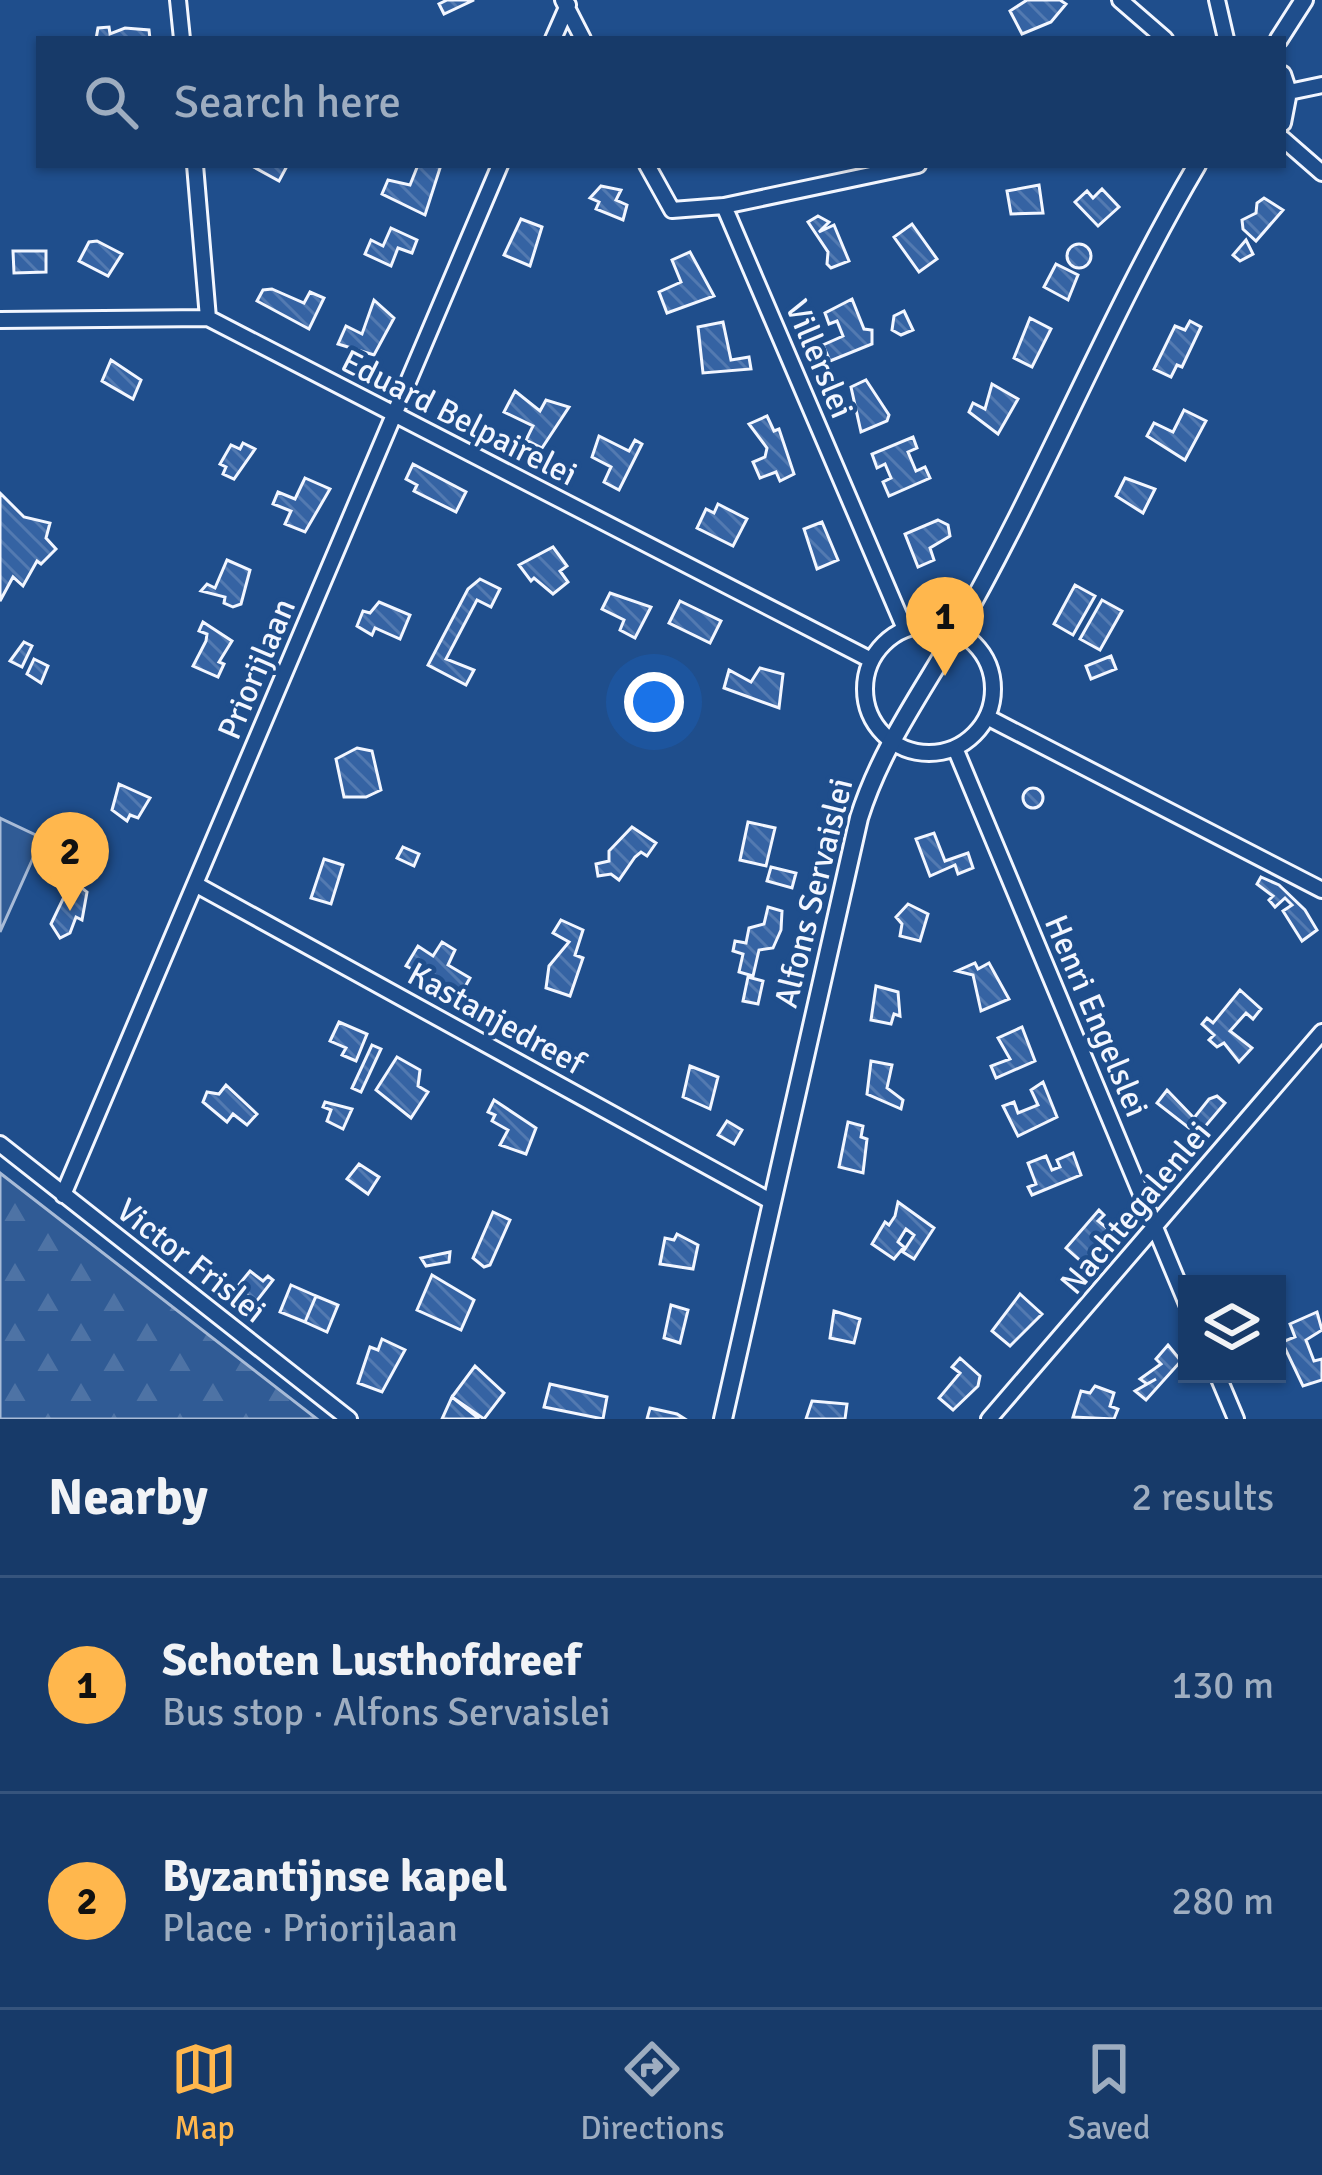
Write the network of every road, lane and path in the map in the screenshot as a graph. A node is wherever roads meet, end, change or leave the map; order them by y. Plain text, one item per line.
1 (178, 0) edge
2 (1120, 0) edge
3 (1217, 0) edge
4 (1304, 0) edge
5 (567, 3) edge
6 (182, 36) edge
7 (555, 36) edge
8 (582, 36) edge
9 (1162, 36) edge
10 (1225, 36) edge
11 (1281, 36) edge
12 (1286, 83) edge
13 (1322, 85) edge
14 (1289, 92) junction
15 (1286, 108) edge
16 (1286, 142) edge
17 (195, 168) edge
18 (499, 168) edge
19 (649, 168) edge
20 (904, 168) edge
21 (1196, 168) edge
22 (1322, 173) edge
23 (724, 206) junction
24 (208, 318) junction
25 (0, 320) edge
26 (395, 416) junction
27 (905, 629) junction
28 (957, 631) junction
29 (872, 660) junction
30 (987, 717) junction
31 (890, 740) junction
32 (955, 748) junction
33 (194, 884) junction
34 (1322, 890) edge
35 (1322, 1032) edge
36 (0, 1144) edge
37 (63, 1195) junction
38 (772, 1202) junction
39 (1154, 1227) junction
40 (1178, 1283) edge
41 (1221, 1383) edge
42 (350, 1419) edge
43 (723, 1419) edge
44 (989, 1419) edge
45 (1236, 1419) edge

1 - 6 street
2 - 9 street
3 - 10 street
4 - 11 street
5 - 7 street
5 - 8 street
12 - 14 street
13 - 14 street
14 - 15 street
16 - 22 street
17 - 24 street
18 - 26 street, Priorijlaan
19 - 23 street
20 - 23 street
21 - 28 street, Alfons Servaislei
23 - 27 street, Villerslei
24 - 25 street, Eduard Belpairelei
24 - 26 street, Eduard Belpairelei
26 - 29 street, Eduard Belpairelei
26 - 33 street, Priorijlaan
27 - 28 street
27 - 29 street
28 - 30 street
28 - 31 street, Alfons Servaislei
29 - 31 street
30 - 32 street
30 - 34 street
31 - 32 street
31 - 38 street, Alfons Servaislei
32 - 39 street, Henri Engelslei
33 - 37 street, Priorijlaan
33 - 38 street, Kastanjedreef
35 - 39 street, Nachtegalenlei
36 - 37 street, Victor Frislei
37 - 42 street, Victor Frislei
38 - 43 street, Alfons Servaislei
39 - 40 street, Henri Engelslei
39 - 44 street, Nachtegalenlei
41 - 45 street

